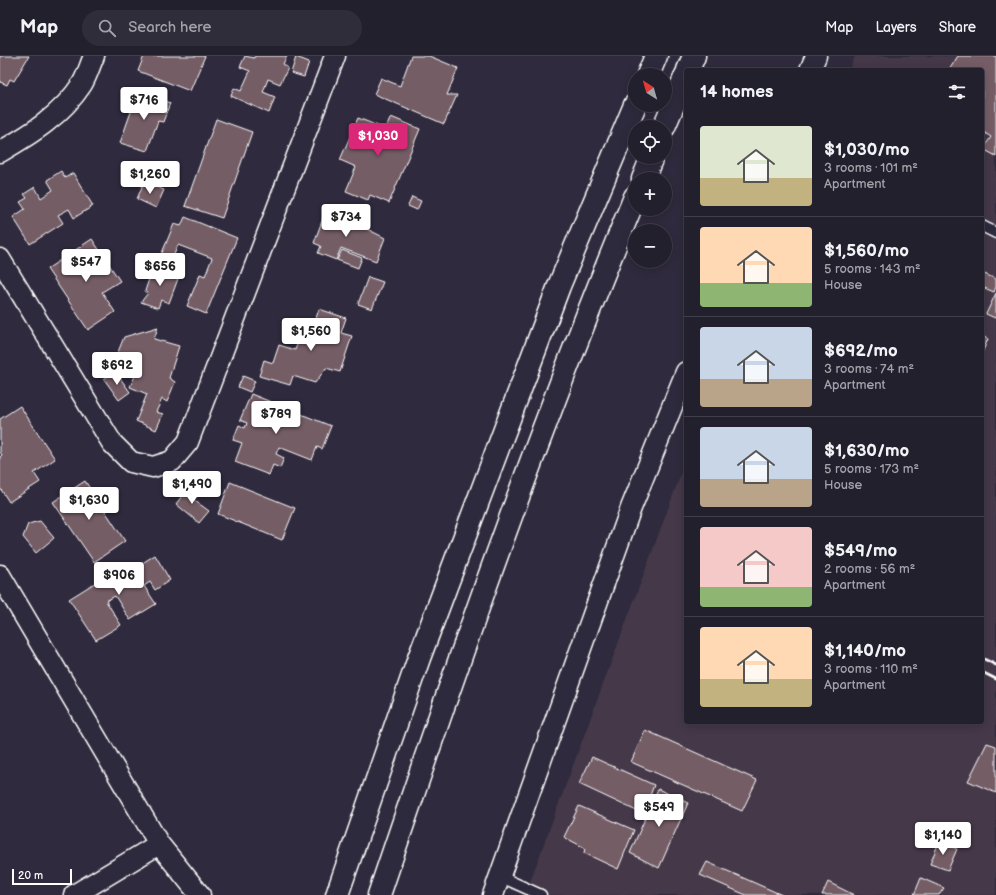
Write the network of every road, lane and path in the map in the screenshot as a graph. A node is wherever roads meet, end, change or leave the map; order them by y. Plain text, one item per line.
1 (94, 56) edge
2 (335, 56) edge
3 (656, 56) edge
4 (694, 56) edge
5 (816, 56) edge
6 (651, 68) edge
7 (689, 68) edge
8 (811, 68) edge
9 (684, 80) edge
10 (632, 112) edge
11 (667, 120) edge
12 (0, 152) edge
13 (628, 214) edge
14 (984, 227) edge
15 (996, 233) edge
16 (0, 259) edge
17 (684, 377) edge
18 (0, 575) edge
19 (163, 851) junction
20 (499, 876) junction
21 (74, 895) edge
22 (185, 895) edge
23 (200, 895) edge
24 (337, 895) edge
25 (379, 895) edge
26 (494, 895) edge
27 (541, 895) edge

1 - 12 street
2 - 16 street
3 - 6 highway
4 - 7 highway
5 - 8 street
9 - 11 highway
10 - 24 highway
13 - 25 highway
14 - 15 lane
17 - 20 street
18 - 19 street
19 - 21 street
19 - 22 street
19 - 23 street
20 - 26 street
20 - 27 lane

